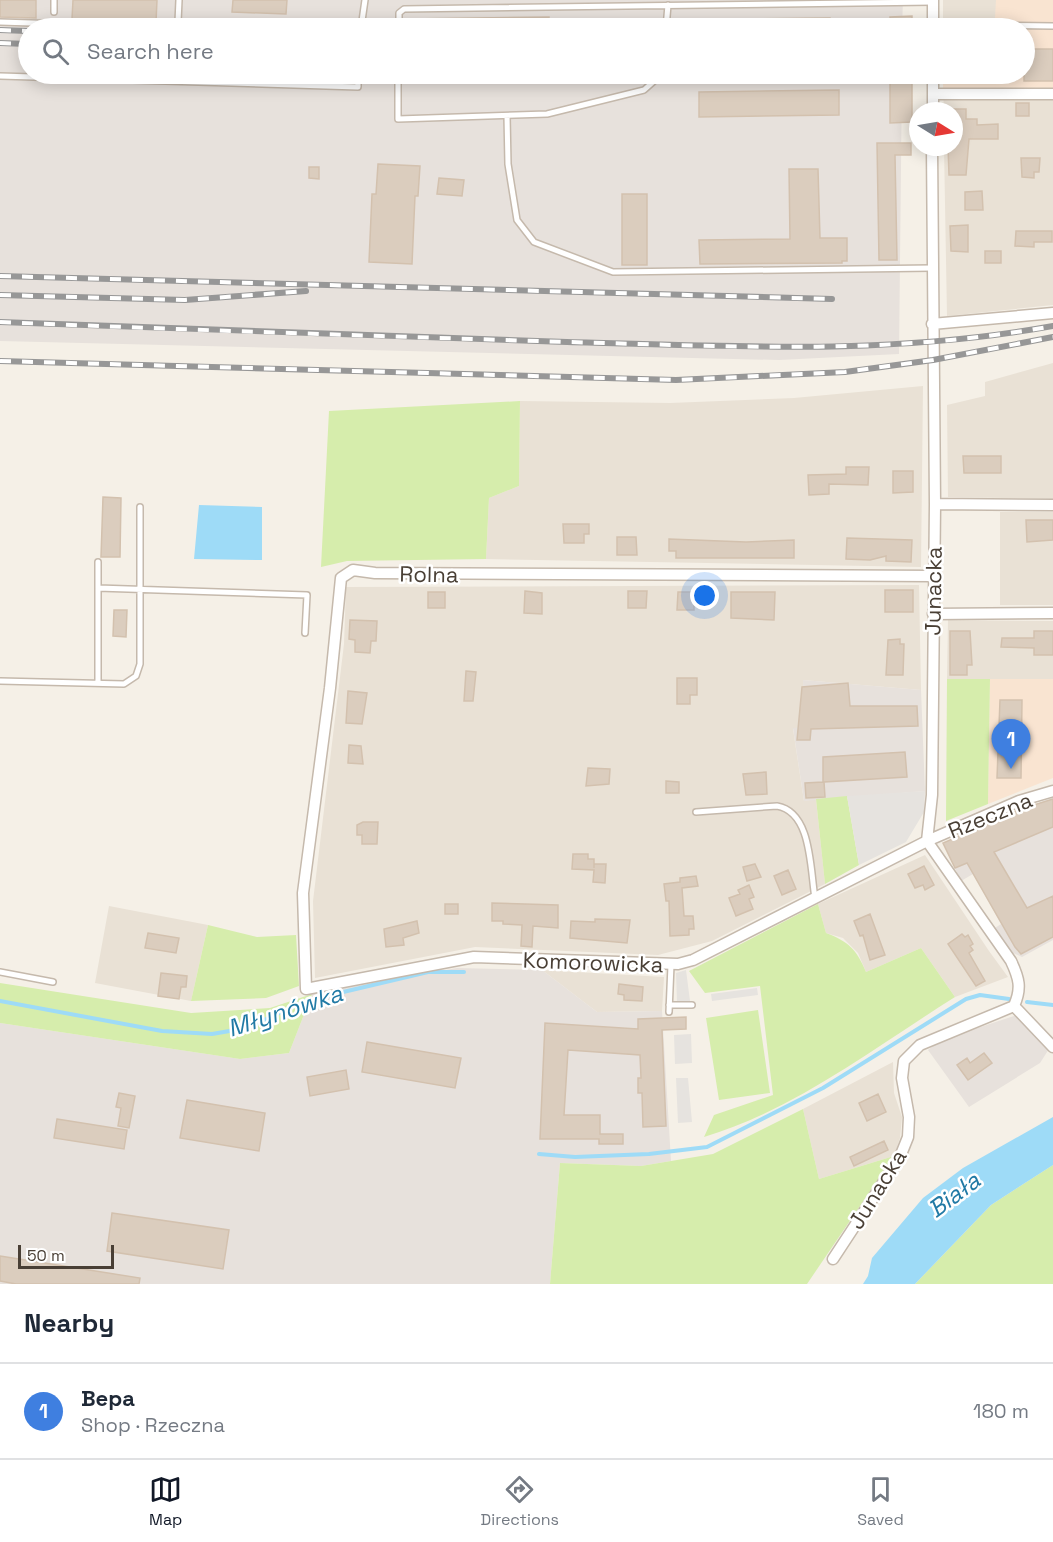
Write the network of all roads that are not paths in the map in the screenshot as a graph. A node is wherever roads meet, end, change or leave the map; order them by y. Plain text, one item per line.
1 (54, 0) edge
2 (179, 0) edge
3 (365, 0) edge
4 (933, 1) edge
5 (723, 2) edge
6 (668, 5) junction
7 (54, 12) dead end
8 (178, 18) edge
9 (362, 18) edge
10 (399, 18) edge
11 (667, 18) edge
12 (933, 18) edge
13 (0, 22) edge
14 (18, 23) edge
15 (1035, 26) edge
16 (1053, 26) edge
17 (0, 76) edge
18 (18, 77) edge
19 (260, 84) edge
20 (357, 84) edge
21 (398, 84) edge
22 (651, 84) edge
23 (933, 84) edge
24 (933, 94) junction
25 (1053, 94) edge
26 (933, 102) edge
27 (507, 116) junction
28 (933, 156) edge
29 (932, 268) junction
30 (1053, 313) edge
31 (932, 324) junction
32 (935, 504) junction
33 (1053, 505) edge
34 (140, 507) dead end
35 (98, 562) dead end
36 (933, 576) junction
37 (98, 588) junction
38 (140, 589) junction
39 (933, 614) junction
40 (1053, 614) edge
41 (305, 633) dead end
42 (0, 681) edge
43 (98, 683) junction
44 (1053, 791) edge
45 (696, 812) dead end
46 (927, 841) junction
47 (815, 898) junction
48 (670, 965) junction
49 (0, 972) edge
50 (52, 981) dead end
51 (306, 989) joint
52 (692, 1005) dead end
53 (1014, 1006) junction
54 (1053, 1047) edge
55 (833, 1259) dead end

1 - 7 lane
2 - 8 lane
3 - 9 lane
4 - 5 lane
4 - 12 street
5 - 6 lane
6 - 10 lane
6 - 11 lane
13 - 14 lane
15 - 16 lane
17 - 18 lane
19 - 20 lane
21 - 27 lane
22 - 27 lane
23 - 24 street
24 - 25 street
24 - 26 street
27 - 29 lane
28 - 29 street, Junacka
29 - 31 street, Junacka
30 - 31 street
31 - 32 street, Junacka
32 - 33 street
32 - 36 street, Junacka
34 - 38 lane
35 - 37 lane
36 - 39 street, Junacka
36 - 51 street, Rolna
37 - 38 lane
37 - 43 lane
38 - 41 lane
38 - 43 lane
39 - 40 street
39 - 46 street, Junacka
42 - 43 lane
44 - 46 street, Rzeczna
45 - 47 lane
46 - 47 street, Komorowicka
46 - 53 street
47 - 48 street, Komorowicka
48 - 51 street, Komorowicka
48 - 52 lane
49 - 50 lane
53 - 54 street
53 - 55 street, Junacka

